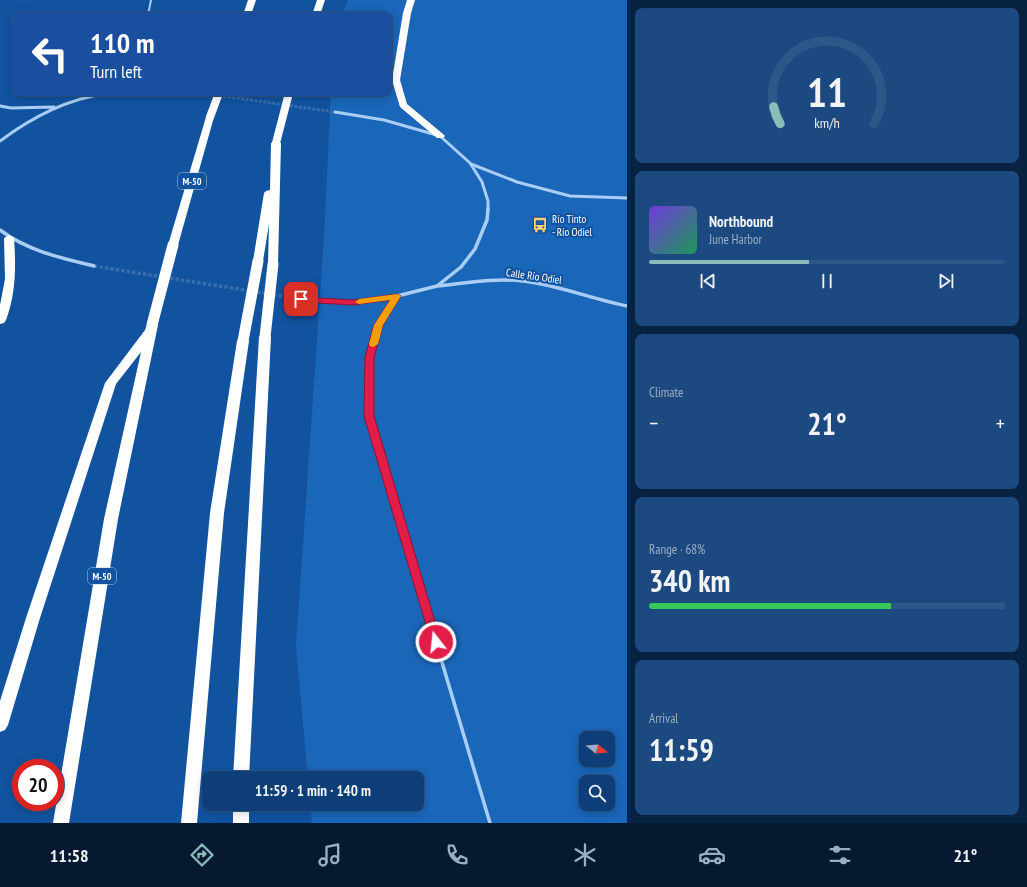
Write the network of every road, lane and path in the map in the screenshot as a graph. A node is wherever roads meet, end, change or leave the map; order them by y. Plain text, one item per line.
1 (151, 0) edge
2 (252, 0) edge
3 (321, 0) edge
4 (411, 0) edge
5 (149, 12) edge
6 (248, 12) edge
7 (317, 12) edge
8 (90, 96) edge
9 (218, 96) edge
10 (288, 96) edge
11 (0, 106) edge
12 (56, 107) junction
13 (335, 112) tunnel mouth
14 (440, 136) junction
15 (0, 142) edge
16 (276, 143) junction
17 (470, 163) junction
18 (627, 198) edge
19 (0, 230) edge
20 (9, 238) junction
21 (94, 266) tunnel mouth
22 (437, 286) junction
23 (397, 296) junction
24 (301, 299) tunnel mouth
25 (627, 306) edge
26 (0, 320) edge
27 (151, 328) junction
28 (0, 725) edge
29 (241, 771) edge
30 (241, 811) edge
31 (62, 823) edge
32 (189, 823) edge
33 (241, 823) edge
34 (490, 823) edge

1 - 5 lane
2 - 6 highway
3 - 7 highway
4 - 14 highway
8 - 12 street
9 - 27 highway, M-50, bridge
10 - 16 highway, bridge
11 - 12 street
12 - 15 street
13 - 14 street
14 - 17 street
16 - 29 highway, bridge
16 - 32 highway, bridge
17 - 18 street
17 - 22 street
19 - 20 street
20 - 21 street
20 - 26 highway
22 - 23 street, Calle Río Odiel
22 - 25 street, Calle Río Odiel
23 - 24 street, Calle Río Odiel
23 - 34 lane
27 - 28 highway
27 - 31 highway, M-50
30 - 33 highway

